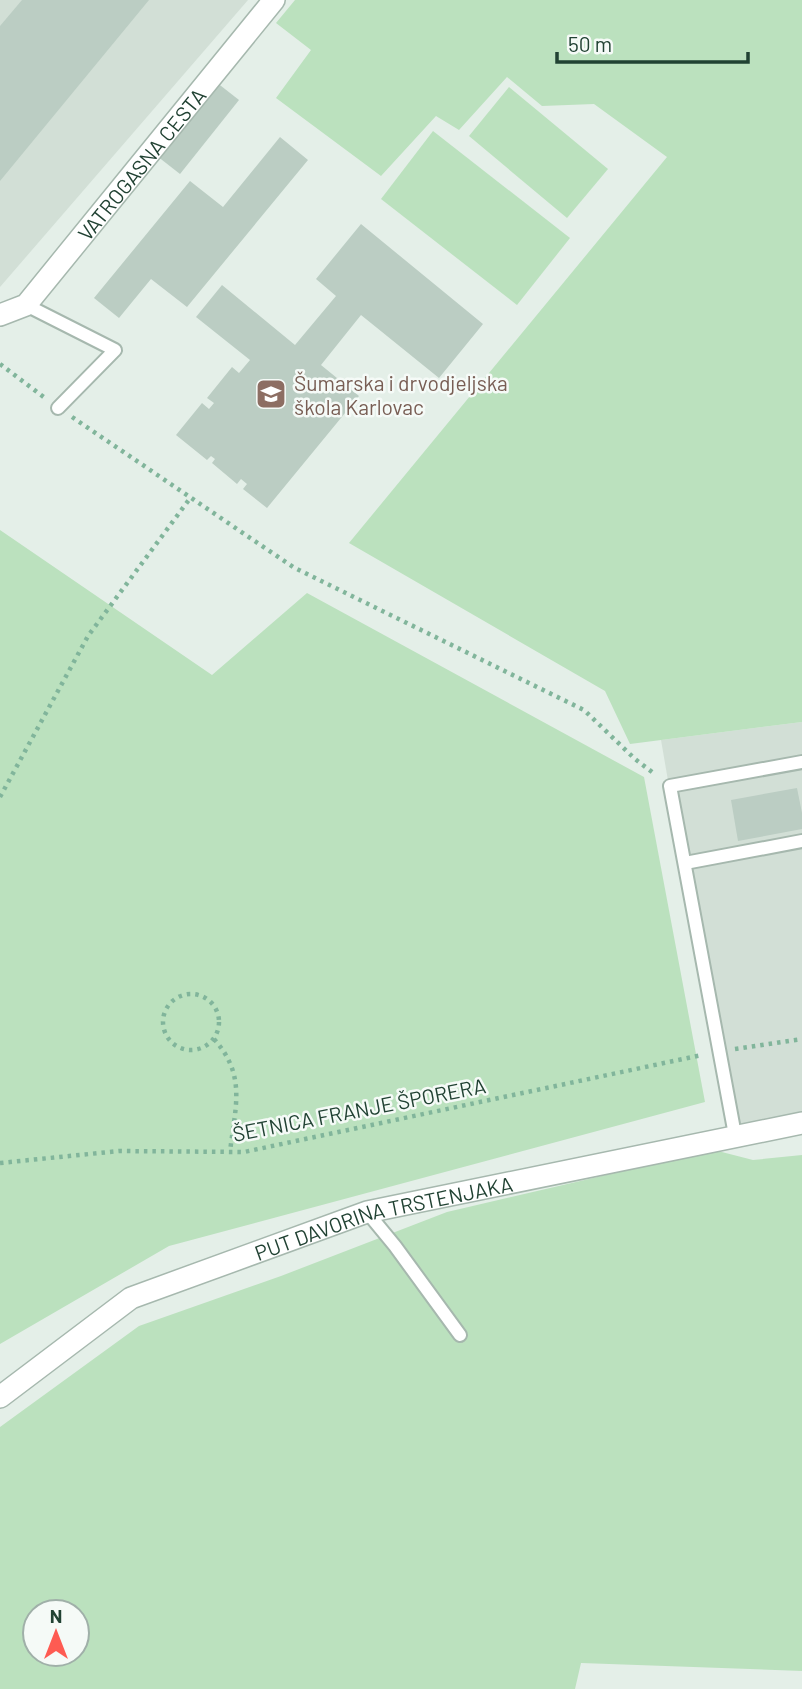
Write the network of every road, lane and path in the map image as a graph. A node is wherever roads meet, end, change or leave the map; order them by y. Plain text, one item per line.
1 (274, 0) edge
2 (26, 305) junction
3 (0, 315) edge
4 (0, 364) edge
5 (58, 408) junction
6 (191, 497) junction
7 (802, 762) edge
8 (670, 786) junction
9 (0, 797) edge
10 (802, 841) edge
11 (685, 863) junction
12 (214, 1039) junction
13 (802, 1039) edge
14 (719, 1051) junction
15 (802, 1122) edge
16 (735, 1135) junction
17 (230, 1152) junction
18 (0, 1163) edge
19 (366, 1212) junction
20 (460, 1335) dead end
21 (0, 1397) edge

1 - 2 street, VATROGASNA CESTA
2 - 3 street, VATROGASNA CESTA
2 - 5 lane
4 - 5 path
5 - 6 path
6 - 8 path
6 - 9 path
7 - 8 lane
8 - 11 lane
10 - 11 lane
11 - 14 lane
12 - 12 path
12 - 17 path
13 - 14 path, ŠETNICA FRANJE ŠPORERA
14 - 16 lane
14 - 17 path, ŠETNICA FRANJE ŠPORERA
15 - 16 street, PUT DAVORINA TRSTENJAKA
16 - 19 street, PUT DAVORINA TRSTENJAKA
17 - 18 path, ŠETNICA FRANJE ŠPORERA
19 - 20 lane
19 - 21 street, PUT DAVORINA TRSTENJAKA

